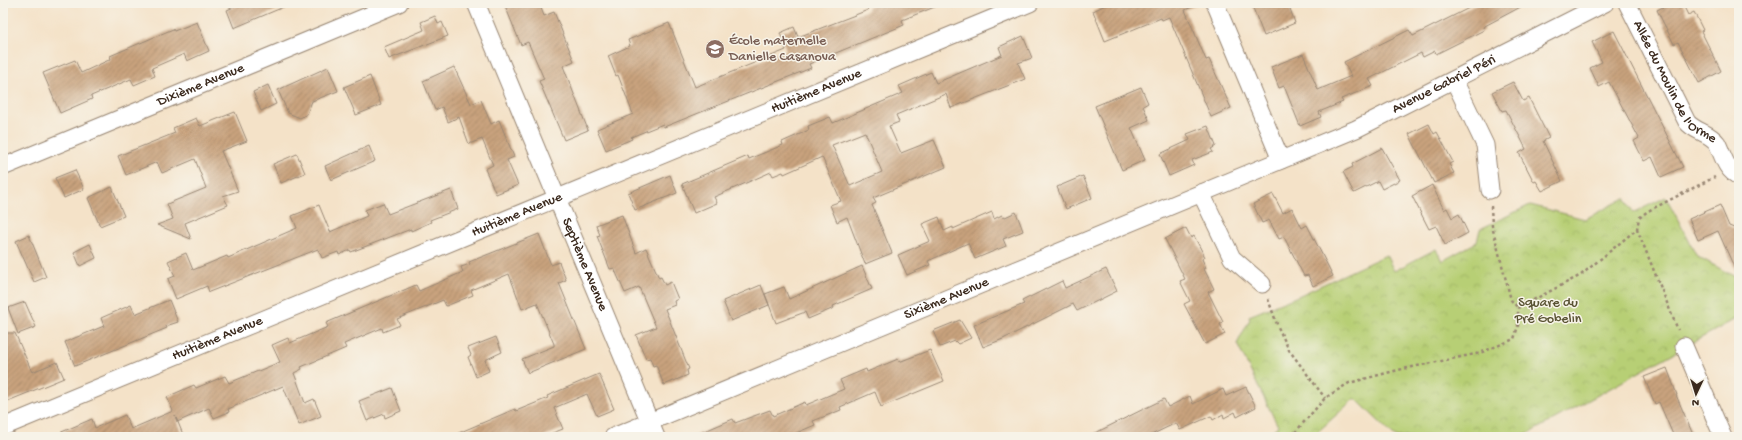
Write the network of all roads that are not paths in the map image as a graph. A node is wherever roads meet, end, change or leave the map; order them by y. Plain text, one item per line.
1 (399, 3) edge
2 (476, 3) edge
3 (1030, 3) edge
4 (1215, 3) edge
5 (1605, 3) edge
6 (1627, 3) edge
7 (1454, 80) junction
8 (1281, 160) junction
9 (3, 167) edge
10 (1734, 173) edge
11 (1490, 190) road end
12 (1201, 193) junction
13 (556, 199) junction
14 (1262, 284) road end
15 (1684, 346) road end
16 (3, 427) edge
17 (652, 429) edge
18 (613, 437) edge
19 (1723, 437) edge

1 - 9 street, Dixième Avenue
2 - 13 street, Septième Avenue
3 - 13 street, Huitième Avenue
4 - 8 street
5 - 7 street, Avenue Gabriel Péri
6 - 10 street, Allée du Moulin de l'Orme
7 - 8 street, Avenue Gabriel Péri
7 - 11 street
8 - 12 street, Sixième Avenue
12 - 14 street
12 - 17 street, Sixième Avenue
13 - 16 street, Huitième Avenue
13 - 17 street, Septième Avenue
15 - 19 street
17 - 18 street, Sixième Avenue

